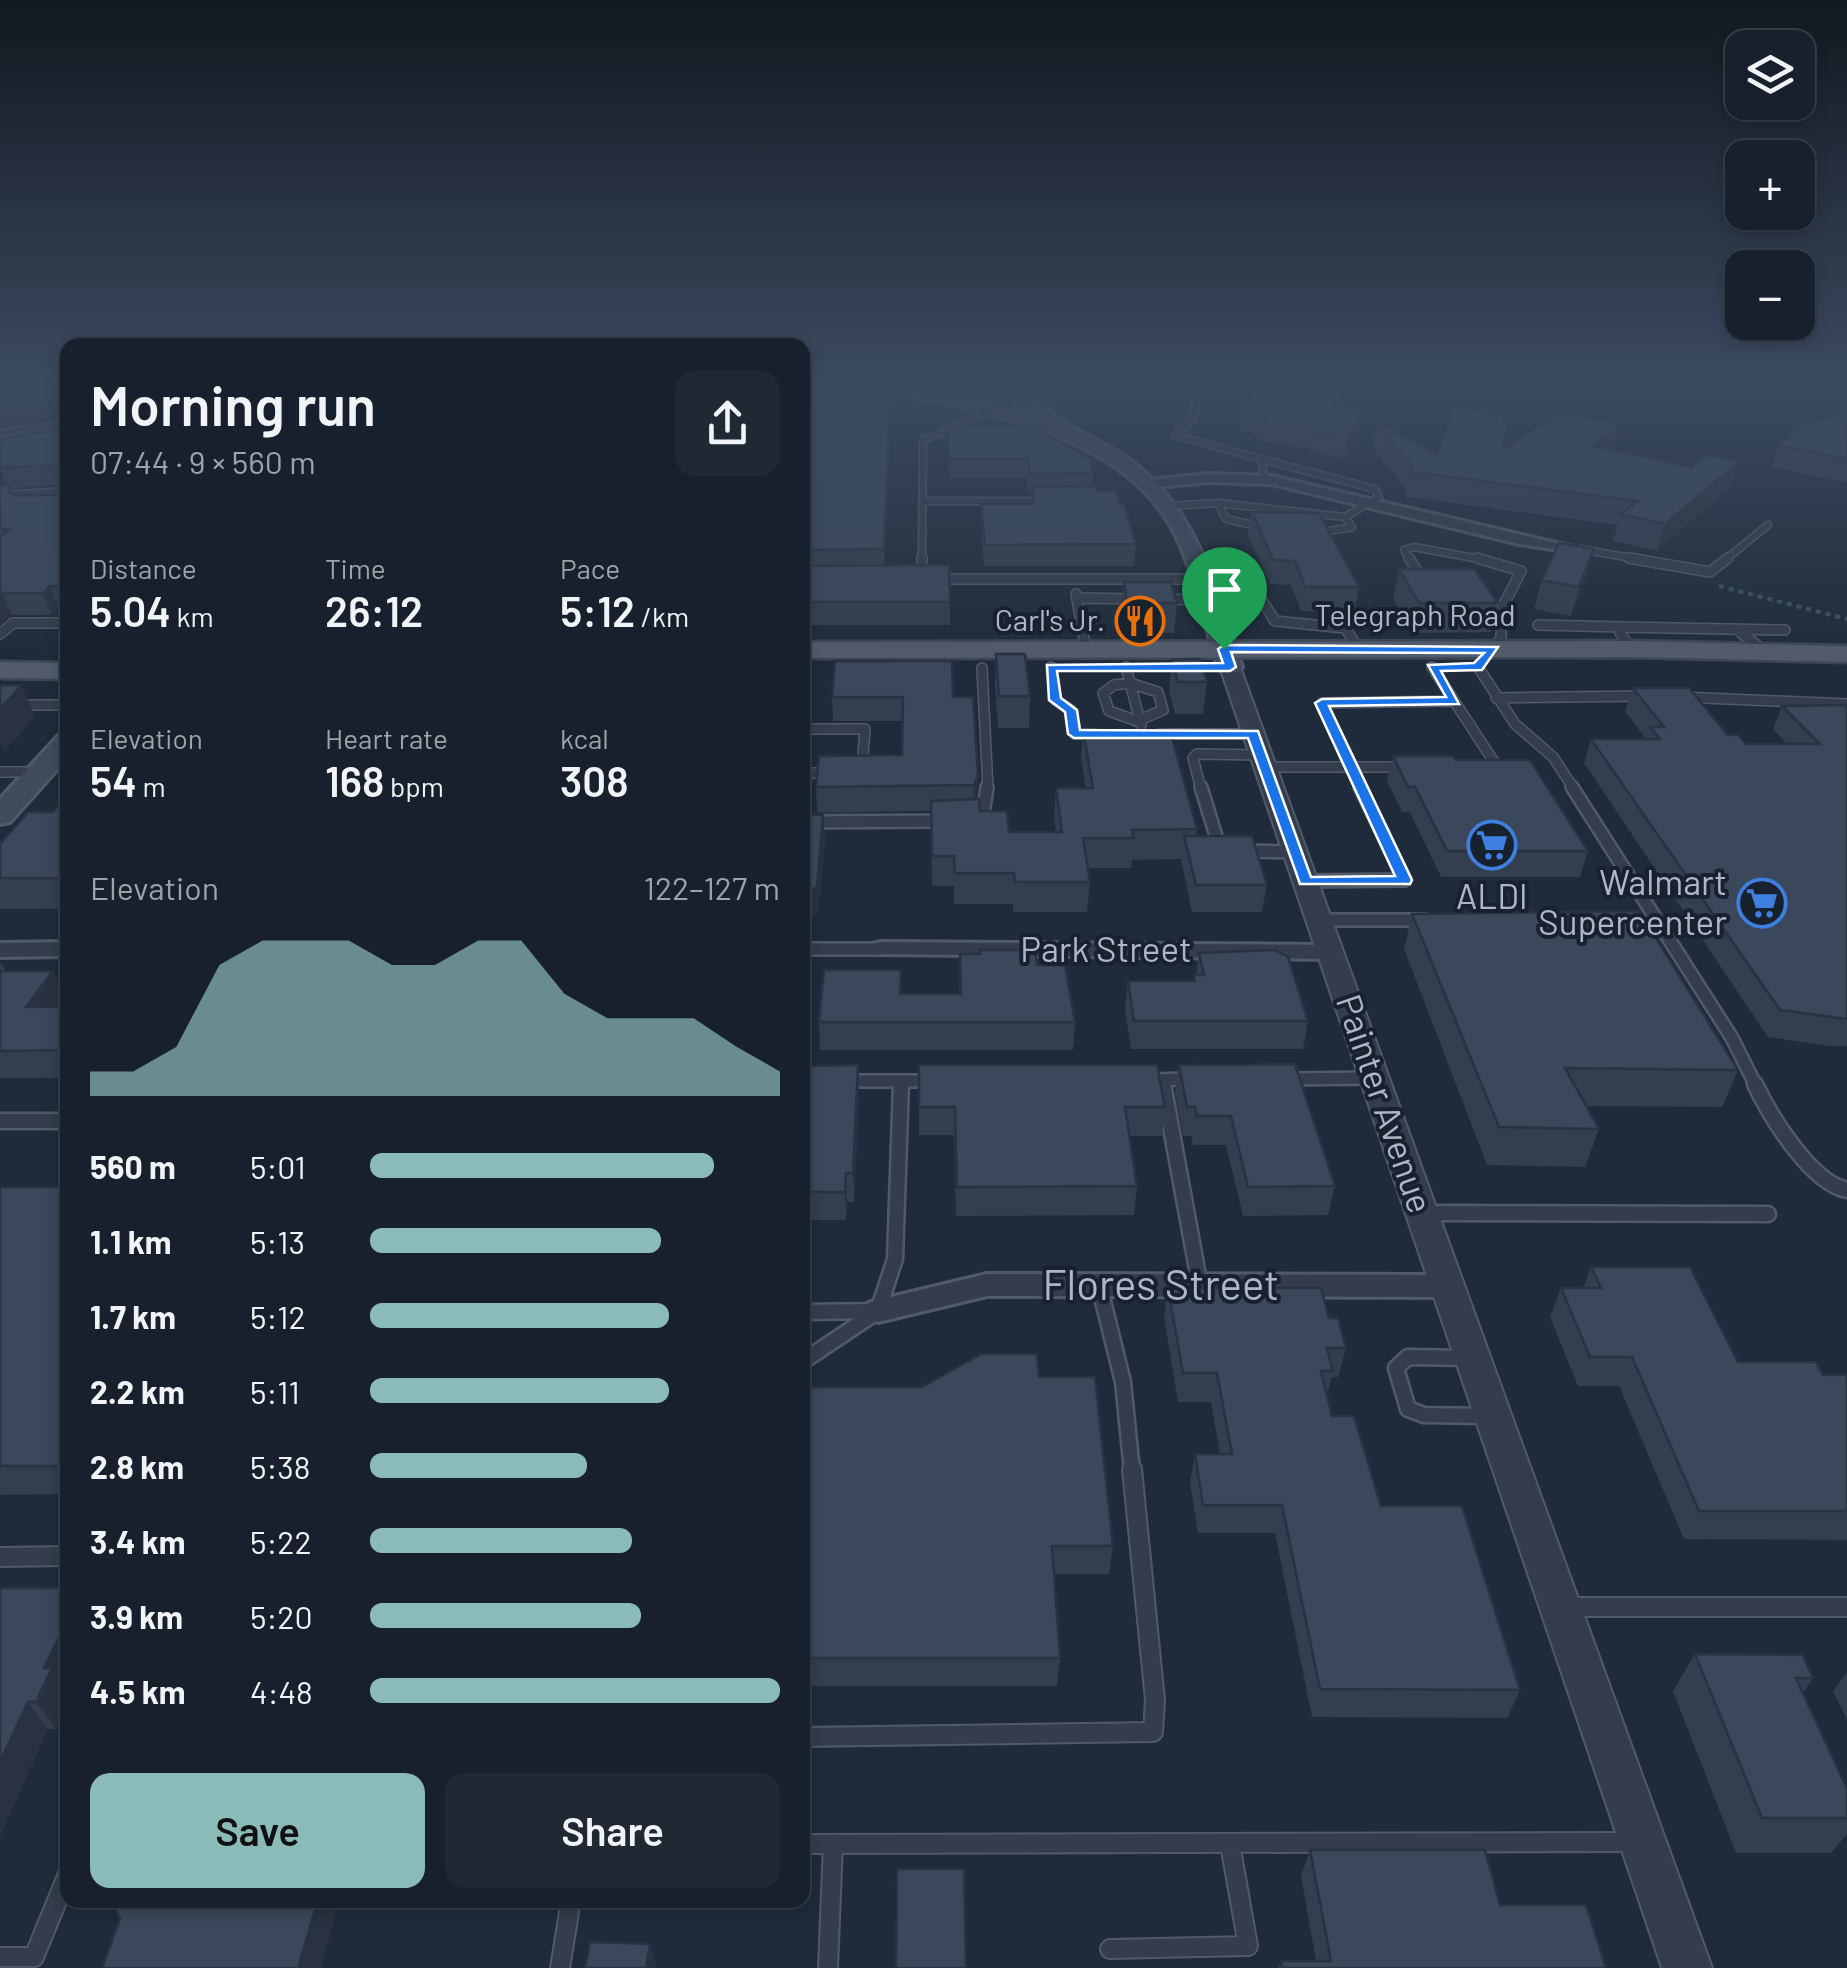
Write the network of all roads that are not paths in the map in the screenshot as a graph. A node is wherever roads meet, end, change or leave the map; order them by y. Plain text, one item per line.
1 (923, 474) edge
2 (1136, 474) edge
3 (1264, 474) edge
4 (1319, 474) edge
5 (1265, 480) junction
6 (1149, 484) junction
7 (60, 491) edge
8 (0, 495) edge
9 (1054, 500) edge
10 (923, 501) junction
11 (1218, 502) junction
12 (1370, 504) junction
13 (1168, 506) junction
14 (1345, 517) junction
15 (1768, 525) dead end
16 (1267, 528) edge
17 (1329, 530) edge
18 (1566, 547) joint
19 (906, 579) edge
20 (923, 579) junction
21 (1074, 579) junction
22 (1424, 583) edge
23 (1204, 591) junction
24 (1077, 598) junction
25 (60, 623) edge
26 (1538, 626) dead end
27 (1736, 628) junction
28 (1785, 630) dead end
29 (0, 634) edge
30 (1627, 638) junction
31 (1086, 649) junction
32 (1359, 649) junction
33 (0, 651) edge
34 (60, 651) edge
35 (1847, 654) edge
36 (1227, 658) junction
37 (1486, 658) junction
38 (1772, 659) junction
39 (1432, 667) junction
40 (982, 668) junction
41 (1051, 668) junction
42 (810, 669) edge
43 (810, 669) edge
44 (0, 670) edge
45 (60, 670) edge
46 (1847, 672) edge
47 (1128, 675) junction
48 (1652, 696) edge
49 (1672, 697) edge
50 (1496, 698) junction
51 (1454, 701) junction
52 (1847, 704) edge
53 (0, 705) edge
54 (60, 705) edge
55 (1140, 721) junction
56 (810, 730) edge
57 (1112, 734) edge
58 (1128, 734) edge
59 (1144, 734) junction
60 (60, 750) edge
61 (1260, 752) junction
62 (1350, 766) junction
63 (1424, 767) edge
64 (1480, 768) edge
65 (0, 772) edge
66 (39, 772) junction
67 (810, 773) edge
68 (10, 795) edge
69 (0, 816) edge
70 (951, 821) edge
71 (970, 821) edge
72 (810, 822) edge
73 (1300, 866) junction
74 (1438, 920) edge
75 (1325, 936) junction
76 (881, 949) joint
77 (0, 950) edge
78 (60, 950) edge
79 (810, 950) edge
80 (1374, 1078) junction
81 (1201, 1079) edge
82 (1278, 1079) edge
83 (1125, 1080) edge
84 (1162, 1080) junction
85 (822, 1081) edge
86 (901, 1081) junction
87 (957, 1081) edge
88 (0, 1121) edge
89 (60, 1121) edge
90 (1847, 1190) edge
91 (1422, 1213) junction
92 (1768, 1214) dead end
93 (1099, 1285) junction
94 (1200, 1286) junction
95 (1448, 1286) junction
96 (878, 1311) junction
97 (810, 1312) edge
98 (810, 1357) edge
99 (1473, 1358) junction
100 (1493, 1416) junction
101 (60, 1556) edge
102 (0, 1557) edge
103 (1560, 1607) junction
104 (1847, 1608) edge
105 (810, 1737) edge
106 (1643, 1842) junction
107 (810, 1844) edge
108 (833, 1844) junction
109 (1230, 1844) junction
110 (60, 1894) edge
111 (569, 1908) edge
112 (1110, 1948) dead end
113 (0, 1957) edge
114 (32, 1962) edge
115 (560, 1968) edge
116 (828, 1968) edge
117 (1687, 1968) edge

1 - 10 lane
2 - 6 main road, Painter Avenue
3 - 5 lane
4 - 12 lane
5 - 6 street
5 - 12 street
6 - 13 main road, Painter Avenue
7 - 8 lane
9 - 10 lane
10 - 20 lane
11 - 13 lane
11 - 14 lane
11 - 16 lane
12 - 14 lane
12 - 18 street
13 - 23 main road, Painter Avenue
14 - 17 lane
15 - 18 lane
19 - 20 lane
20 - 21 lane
21 - 23 lane
21 - 24 lane
22 - 37 lane
23 - 24 lane
23 - 32 lane
23 - 36 main road, Painter Avenue
24 - 31 lane
25 - 29 lane
26 - 30 lane
27 - 28 lane
27 - 30 lane
27 - 38 lane
30 - 37 main road, Telegraph Road
30 - 38 main road, Telegraph Road
31 - 36 main road, Telegraph Road
31 - 42 main road, Telegraph Road
32 - 36 main road, Telegraph Road
32 - 37 main road, Telegraph Road
33 - 34 main road
35 - 38 main road, Telegraph Road
36 - 39 main road, Telegraph Road
36 - 47 main road, Telegraph Road
36 - 61 street, Painter Avenue
37 - 38 main road, Telegraph Road
37 - 39 main road, Telegraph Road
37 - 50 lane
38 - 46 main road, Telegraph Road
39 - 51 lane
40 - 41 main road, Telegraph Road
40 - 43 main road, Telegraph Road
40 - 71 lane
41 - 47 main road, Telegraph Road
41 - 57 lane
44 - 45 main road
47 - 55 lane
47 - 55 lane
47 - 55 lane
48 - 50 lane
49 - 52 lane
50 - 90 lane
51 - 62 lane
51 - 64 lane
53 - 54 lane
55 - 59 lane
56 - 67 lane
58 - 59 lane
59 - 61 lane
60 - 66 main road
61 - 62 lane
61 - 73 street, Painter Avenue
61 - 73 lane
62 - 63 lane
62 - 73 lane
65 - 66 lane
66 - 68 main road
68 - 69 main road
70 - 72 lane
73 - 75 street, Painter Avenue
74 - 75 lane
75 - 76 street, Park Street
75 - 80 street, Painter Avenue
76 - 79 lane
77 - 78 street
80 - 82 lane
80 - 91 street, Painter Avenue
81 - 84 lane
83 - 84 lane
84 - 94 lane
85 - 86 lane
86 - 87 lane
86 - 96 lane
88 - 89 lane
91 - 92 lane
91 - 95 street, Painter Avenue
93 - 94 street, Flores Street
93 - 96 street, Flores Street
93 - 105 lane
94 - 95 street, Flores Street
95 - 99 street, Painter Avenue
96 - 97 lane
96 - 98 lane
99 - 100 street, Painter Avenue
99 - 100 lane
100 - 103 street, Painter Avenue
101 - 102 lane
103 - 104 lane
103 - 106 street, Painter Avenue
106 - 109 lane
106 - 117 street, Painter Avenue
107 - 108 lane
108 - 109 lane
108 - 116 lane
109 - 112 lane
110 - 114 lane
111 - 115 lane
113 - 114 lane

